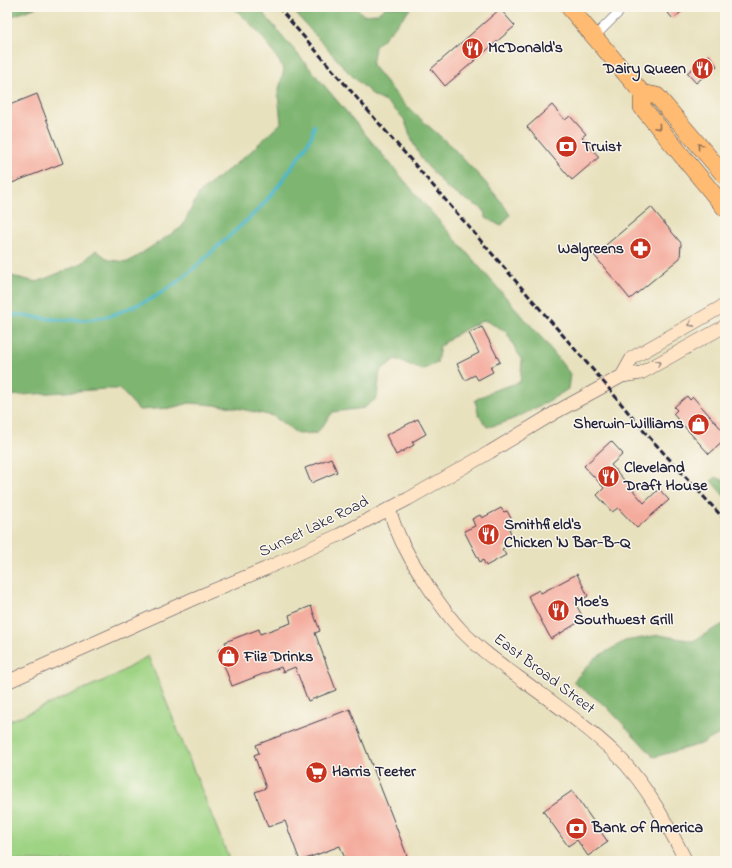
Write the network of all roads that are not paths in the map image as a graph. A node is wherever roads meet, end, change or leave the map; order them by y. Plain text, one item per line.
1 (569, 7) edge
2 (624, 7) edge
3 (594, 37) junction
4 (642, 93) junction
5 (725, 176) edge
6 (725, 208) edge
7 (725, 305) edge
8 (725, 326) edge
9 (622, 376) junction
10 (389, 509) junction
11 (7, 682) edge
12 (686, 861) edge

1 - 3 highway
2 - 3 street
3 - 4 highway
5 -> 4 highway
4 -> 6 highway
7 -> 9 main road
9 -> 8 main road, Sunset Lake Road
9 - 10 main road, Sunset Lake Road
10 - 11 main road, Sunset Lake Road
10 - 12 main road, East Broad Street

